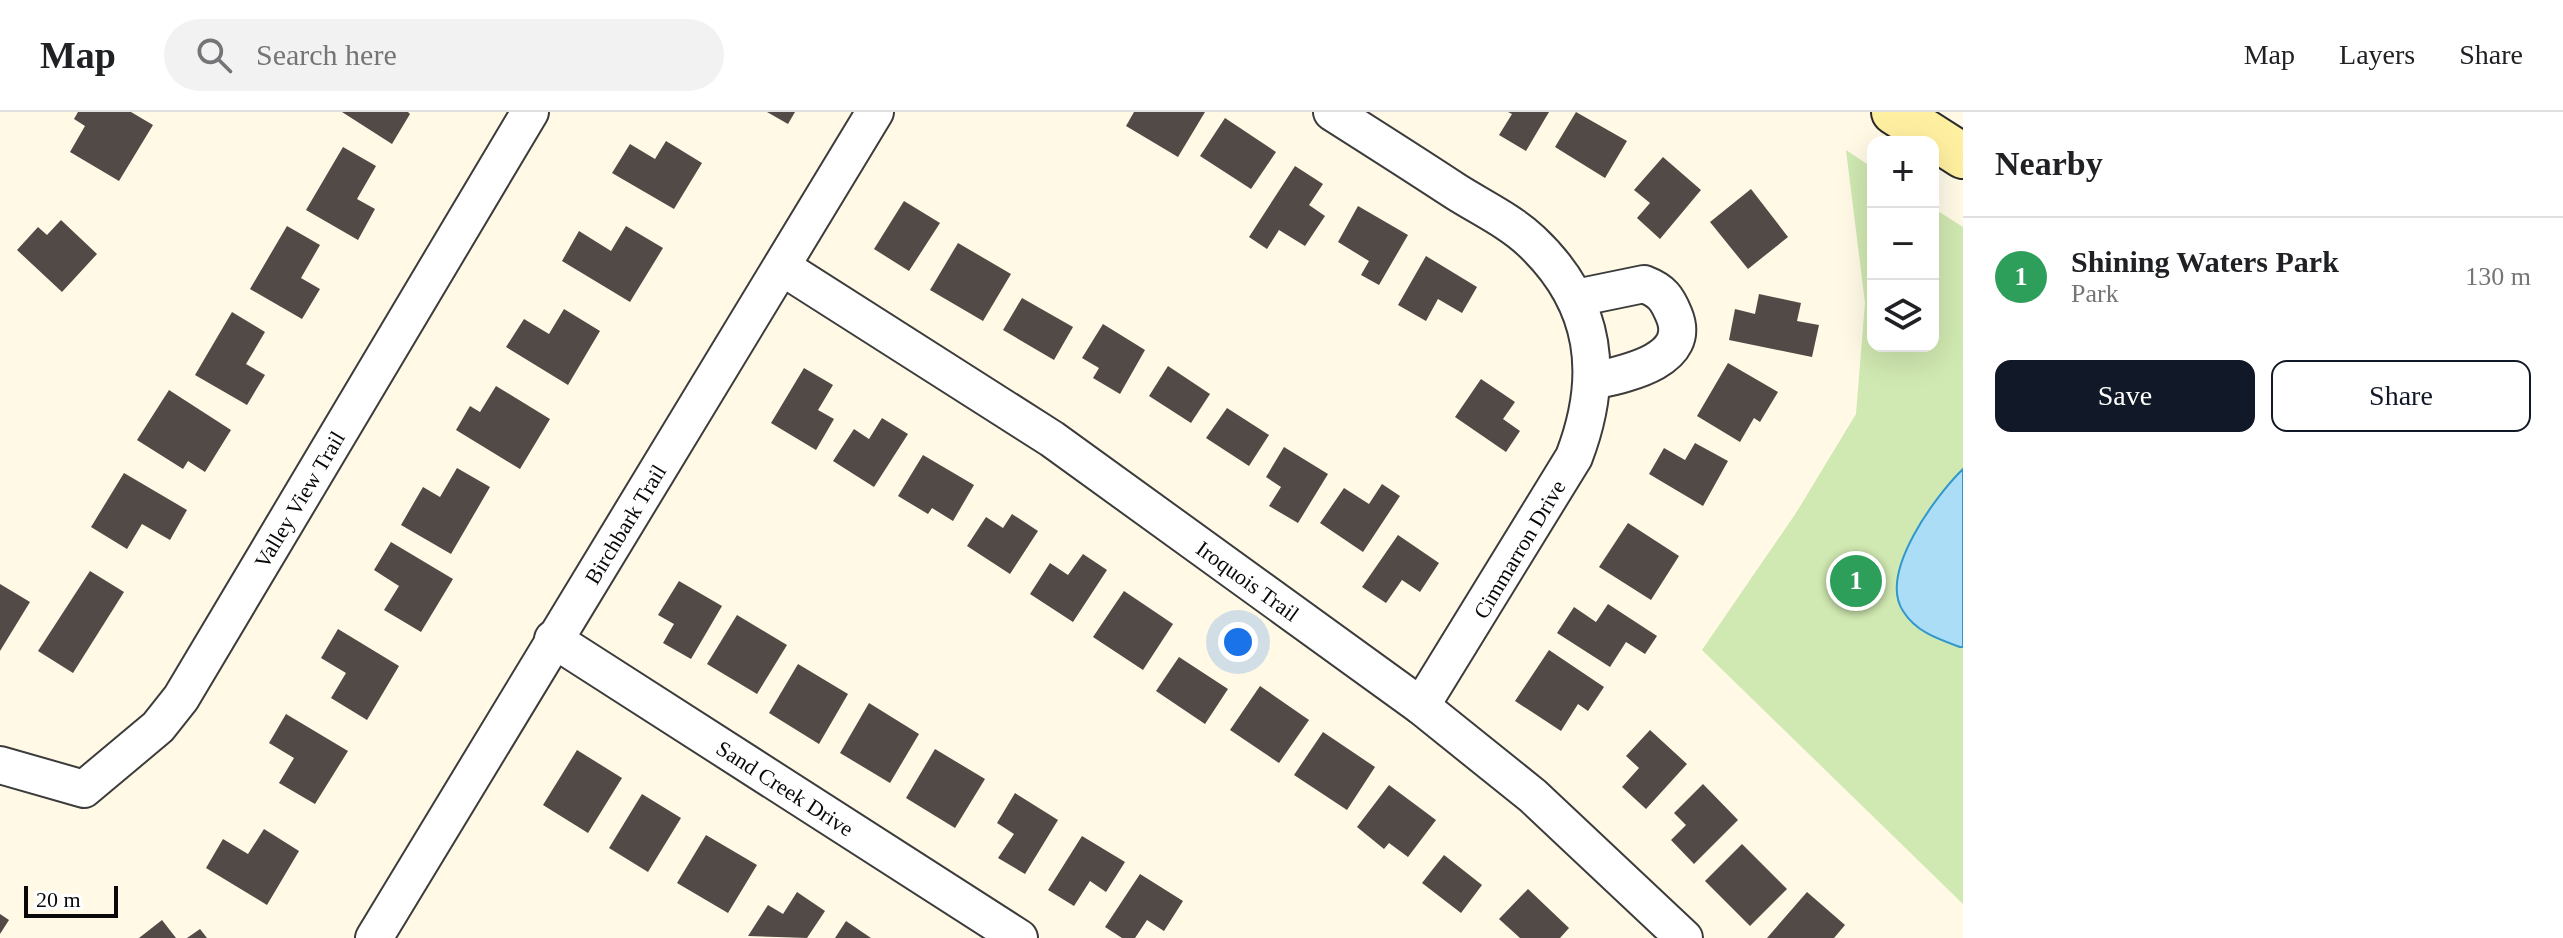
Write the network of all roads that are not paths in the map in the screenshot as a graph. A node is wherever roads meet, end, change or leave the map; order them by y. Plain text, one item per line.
1 (530, 112) edge
2 (875, 112) edge
3 (1332, 112) edge
4 (1894, 112) edge
5 (1963, 156) edge
6 (782, 267) junction
7 (1576, 298) junction
8 (1593, 381) junction
9 (553, 639) junction
10 (1421, 706) junction
11 (0, 765) edge
12 (374, 938) edge
13 (1019, 938) edge
14 (1684, 938) edge

1 - 11 street, Valley View Trail
2 - 6 street, Birchbark Trail
3 - 7 street, Cimmarron Drive
4 - 5 main road
6 - 9 street, Birchbark Trail
6 - 10 street, Iroquois Trail
7 - 8 street, Cimmarron Drive
7 - 8 street
8 - 10 street, Cimmarron Drive
9 - 12 street, Birchbark Trail
9 - 13 street, Sand Creek Drive
10 - 14 street, Iroquois Trail

